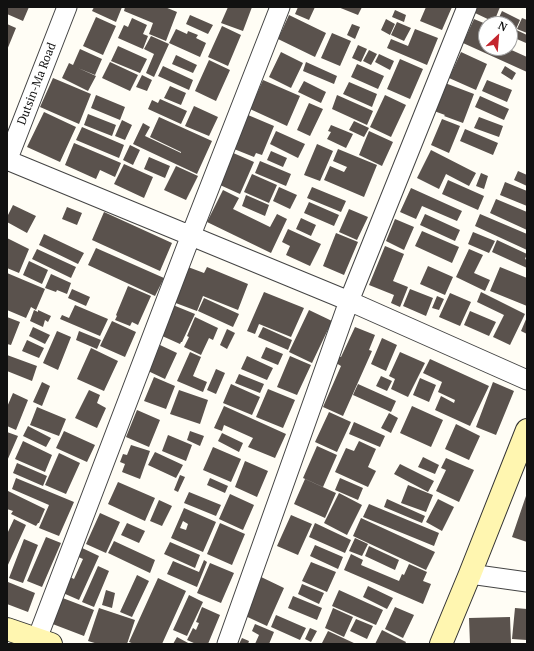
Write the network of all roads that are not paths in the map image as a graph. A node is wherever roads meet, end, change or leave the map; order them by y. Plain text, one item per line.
1 (67, 7) edge
2 (280, 7) edge
3 (468, 7) edge
4 (7, 160) edge
5 (191, 235) junction
6 (349, 301) junction
7 (527, 380) edge
8 (527, 430) edge
9 (470, 574) junction
10 (527, 582) edge
11 (7, 628) edge
12 (44, 641) edge
13 (227, 644) edge
14 (441, 644) edge

1 - 4 street, Dutsin-Ma Road
2 - 5 street
3 - 6 street
4 - 5 street
5 - 6 street
5 - 12 street
6 - 7 street
6 - 13 street
8 - 9 street
9 - 10 street
9 - 14 street
11 - 12 street

